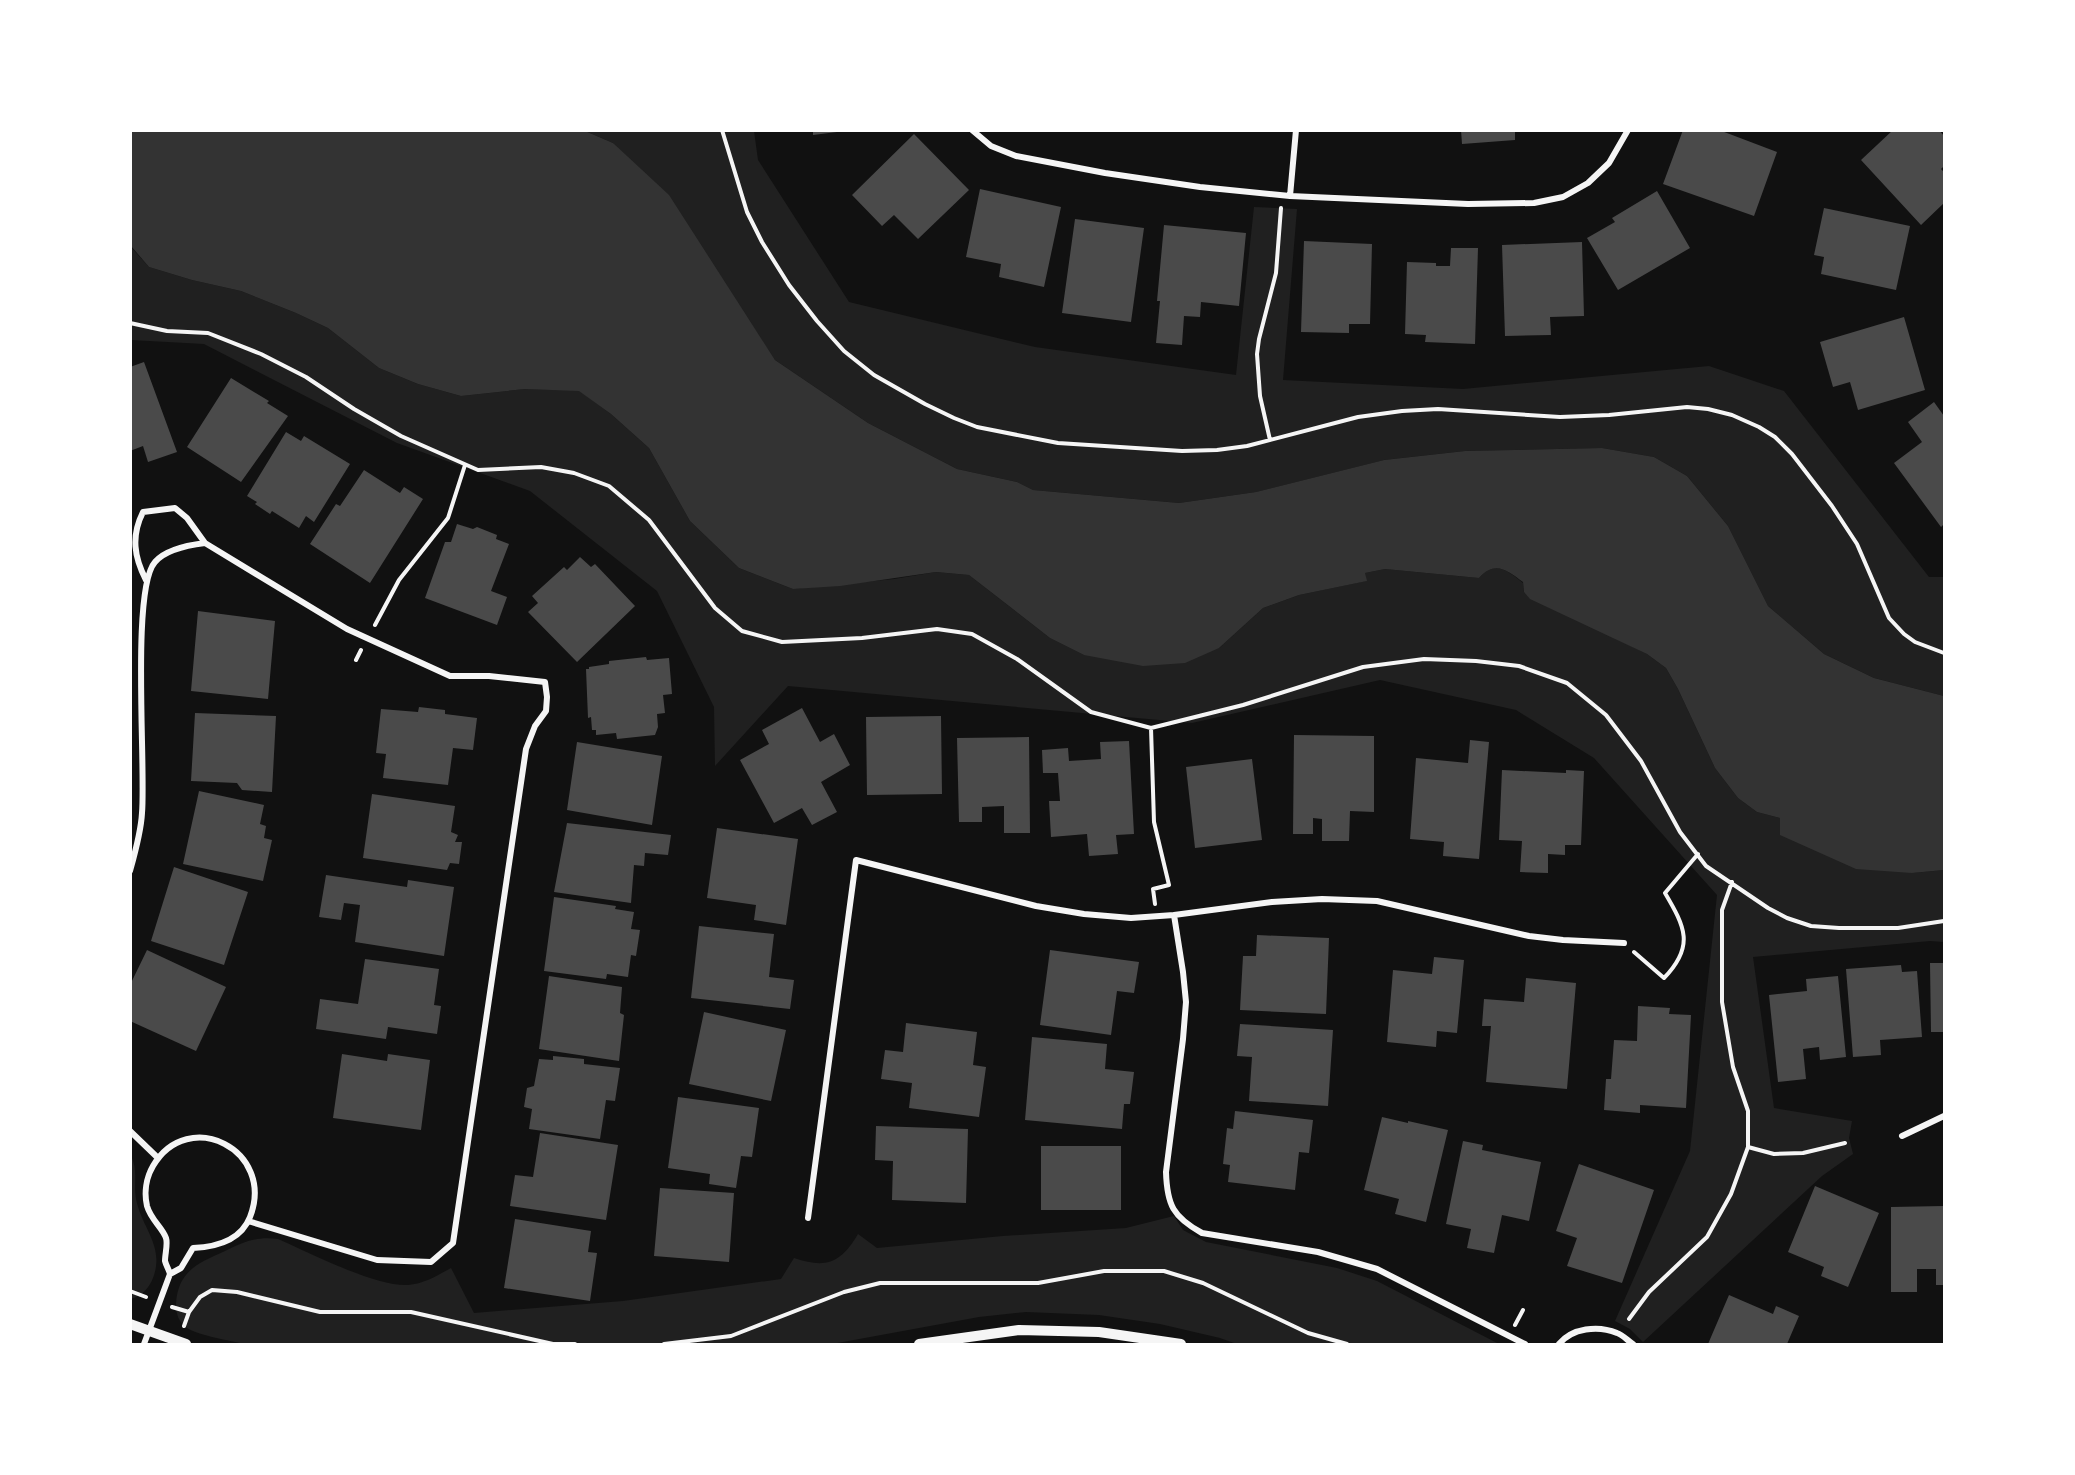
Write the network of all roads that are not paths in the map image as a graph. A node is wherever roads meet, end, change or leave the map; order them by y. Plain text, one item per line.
1 (972, 130) edge
2 (1296, 130) edge
3 (1628, 130) edge
4 (1290, 196) junction
5 (205, 543) junction
6 (146, 580) junction
7 (130, 871) edge
8 (1174, 915) junction
9 (1624, 943) road end
10 (1944, 1116) edge
11 (130, 1131) edge
12 (1902, 1136) dead end
13 (158, 1158) junction
14 (808, 1218) dead end
15 (248, 1221) junction
16 (170, 1274) junction
17 (130, 1324) edge
18 (149, 1332) junction
19 (183, 1343) edge
20 (144, 1344) edge
21 (919, 1344) edge
22 (1181, 1344) edge
23 (1525, 1344) edge
24 (1558, 1344) edge
25 (1633, 1344) edge

1 - 4 street
2 - 4 street
3 - 4 street
5 - 6 street
5 - 6 street
5 - 15 street
6 - 7 street
8 - 9 street
8 - 14 street
8 - 23 street
10 - 12 street
11 - 13 street
13 - 15 street
13 - 16 street
15 - 16 street
16 - 18 street
17 - 18 street
18 - 19 street
18 - 20 street
21 - 22 street
24 - 25 street

